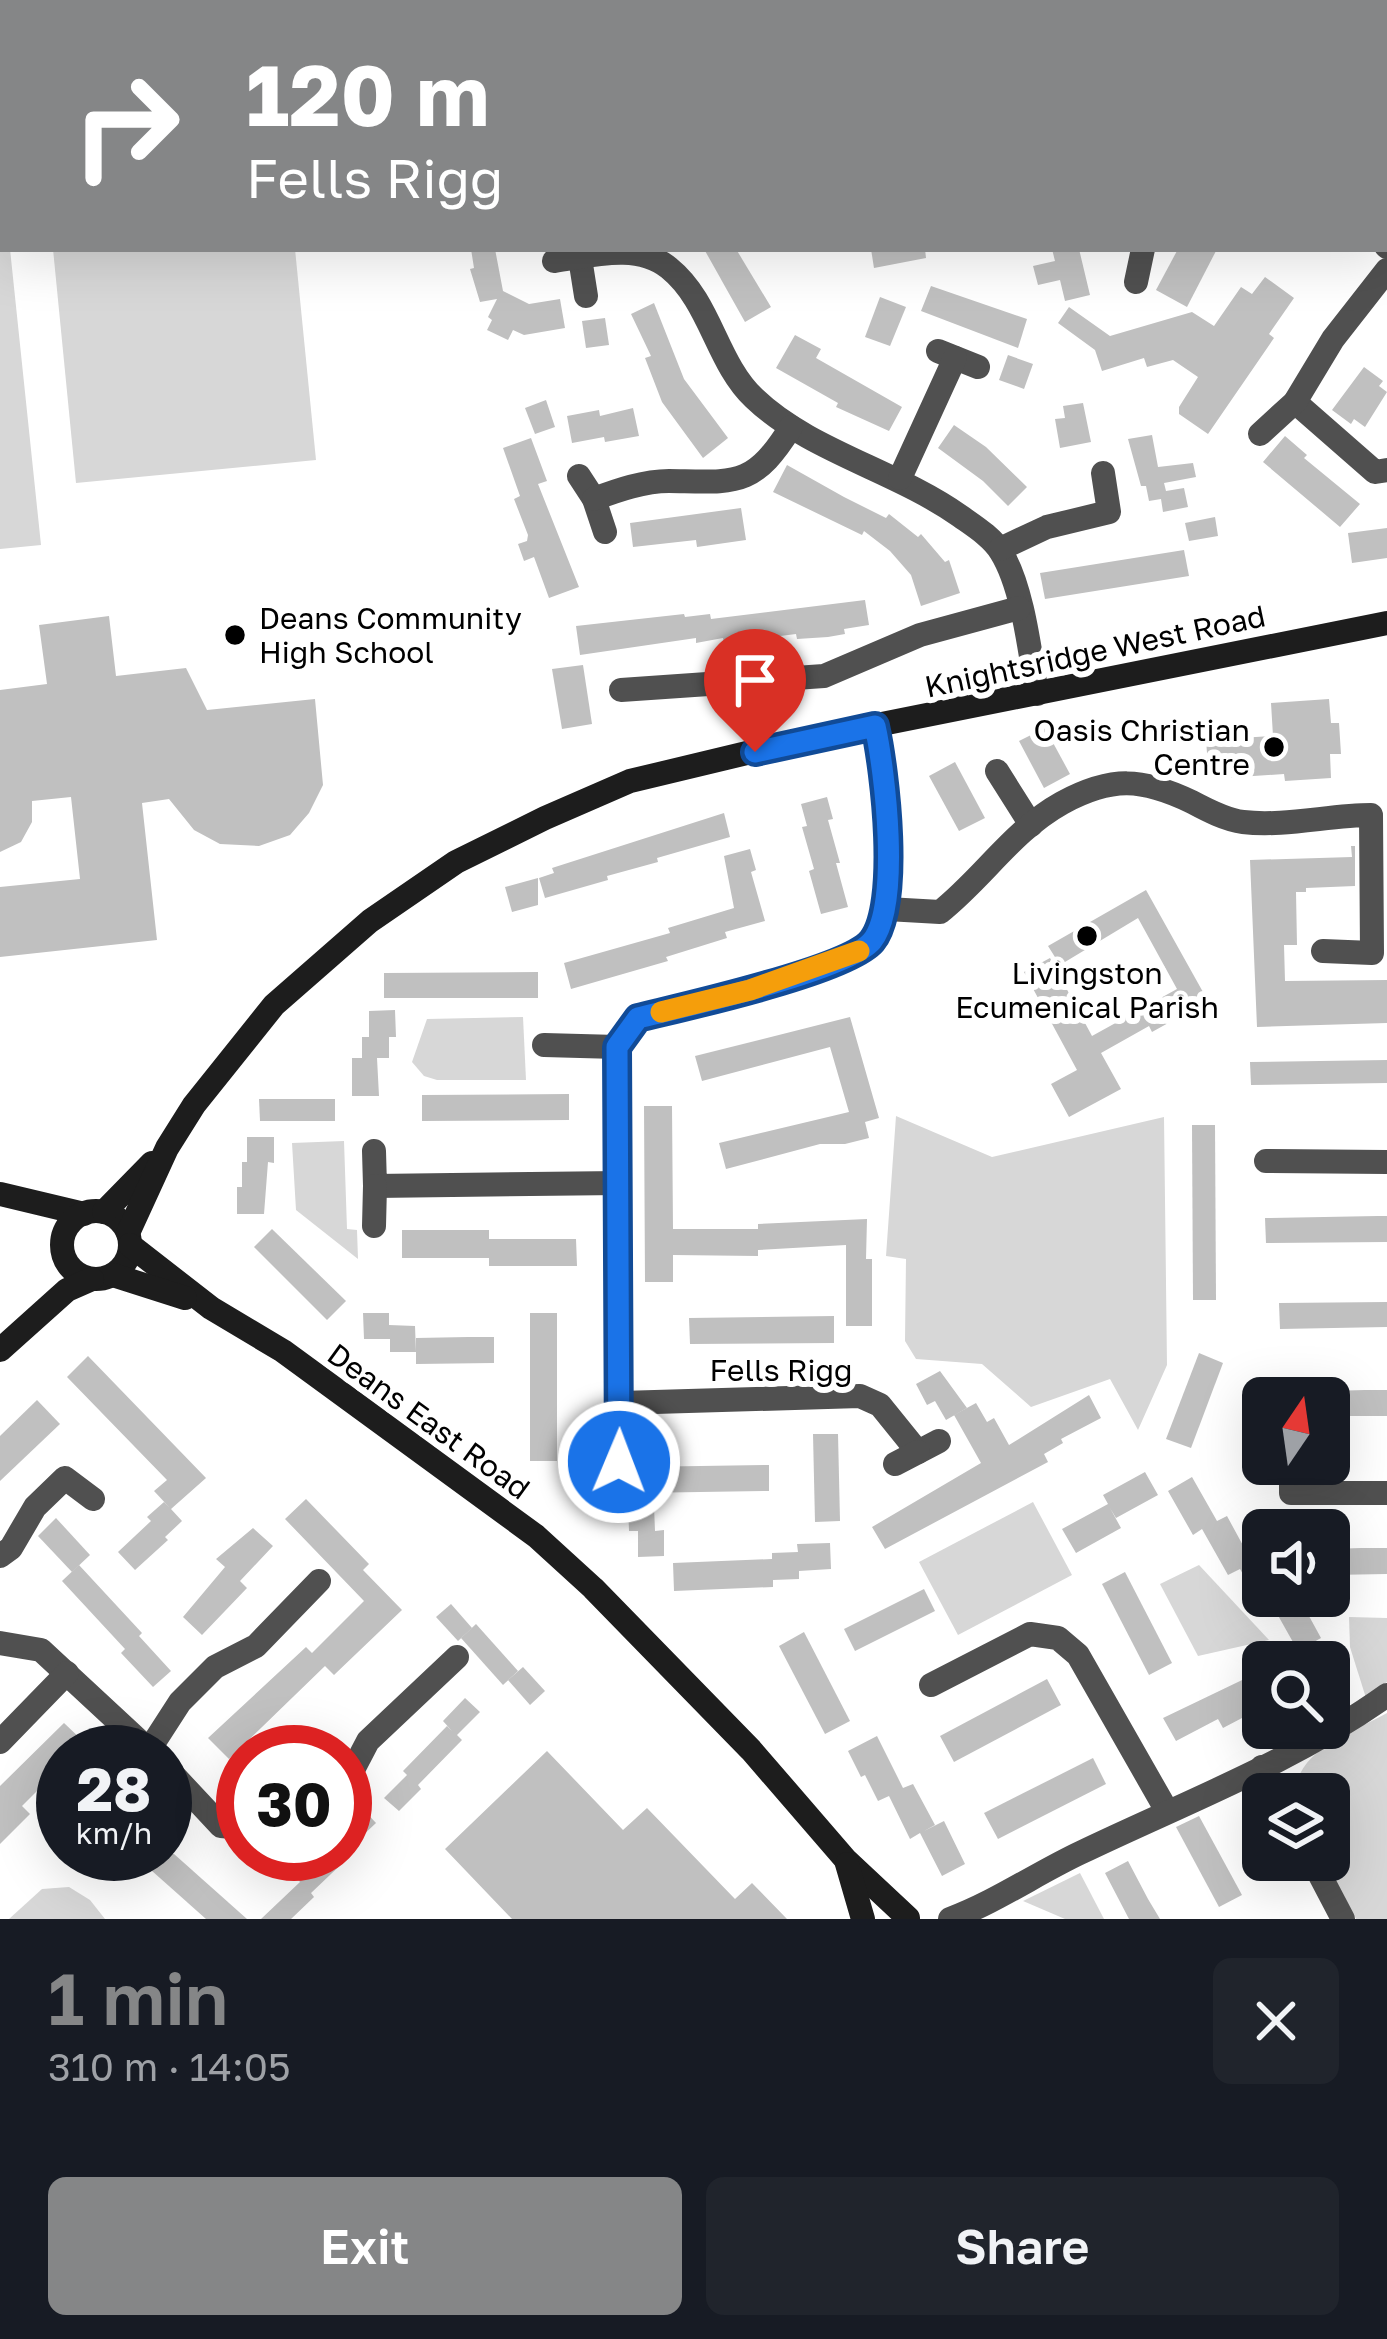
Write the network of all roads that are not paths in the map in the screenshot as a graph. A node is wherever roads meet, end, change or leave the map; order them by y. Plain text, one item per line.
1 (1142, 252) edge
2 (580, 257) junction
3 (554, 261) dead end
4 (1387, 270) edge
5 (1136, 282) dead end
6 (586, 296) dead end
7 (957, 358) dead end
8 (1295, 402) junction
9 (791, 427) junction
10 (1260, 434) dead end
11 (1387, 470) edge
12 (1102, 472) dead end
13 (579, 476) dead end
14 (900, 478) junction
15 (594, 499) junction
16 (605, 532) dead end
17 (1000, 549) junction
18 (1019, 608) junction
19 (1387, 623) edge
20 (621, 690) dead end
21 (1037, 694) junction
22 (875, 726) junction
23 (997, 771) dead end
24 (1030, 825) junction
25 (887, 909) junction
26 (1323, 952) dead end
27 (544, 1045) dead end
28 (617, 1047) junction
29 (167, 1148) junction
30 (374, 1151) dead end
31 (1266, 1161) dead end
32 (1387, 1162) edge
33 (620, 1183) junction
34 (375, 1186) junction
35 (4, 1196) edge
36 (94, 1213) junction
37 (374, 1226) dead end
38 (129, 1239) junction
39 (63, 1250) junction
40 (103, 1277) junction
41 (211, 1308) junction
42 (30, 1320) junction
43 (0, 1350) edge
44 (620, 1402) junction
45 (917, 1452) dead end
46 (619, 1462) dead end
47 (1291, 1485) edge
48 (1387, 1493) edge
49 (92, 1499) dead end
50 (0, 1556) edge
51 (319, 1581) dead end
52 (0, 1643) edge
53 (457, 1658) dead end
54 (67, 1673) junction
55 (931, 1685) dead end
56 (1387, 1695) edge
57 (122, 1725) edge
58 (169, 1725) edge
59 (372, 1738) edge
60 (0, 1742) edge
61 (1262, 1767) junction
62 (1265, 1773) edge
63 (192, 1795) edge
64 (1167, 1811) junction
65 (216, 1821) edge
66 (846, 1860) junction
67 (1323, 1881) edge
68 (971, 1914) edge
69 (863, 1919) edge
70 (895, 1919) edge
71 (909, 1919) edge
72 (950, 1919) edge
73 (1343, 1919) edge

1 - 5 street
2 - 3 street
2 - 6 street
2 - 9 street
4 - 8 street
7 - 14 street
8 - 10 street
8 - 11 street
9 - 14 street
9 - 15 street
12 - 17 street
13 - 15 street
14 - 17 street
15 - 16 street
17 - 18 street
18 - 20 street
18 - 21 street
19 - 21 street, Knightsridge West Road
21 - 22 street, Knightsridge West Road
22 - 25 street
22 - 29 street, Knightsridge West Road
23 - 24 street
24 - 25 street
24 - 26 street
25 - 28 street
27 - 28 street
28 - 33 street
29 - 36 street, Knightsridge West Road
29 - 38 street, Knightsridge West Road
30 - 34 street
31 - 32 street
33 - 34 street
33 - 44 street
34 - 37 street
35 - 36 street
35 - 39 street
36 - 38 street
36 - 39 street
38 - 40 street
38 - 41 street, Deans East Road
39 - 40 street
39 - 42 street
40 - 41 street, Deans East Road
40 - 42 street
41 - 66 street, Deans East Road
42 - 43 street
44 - 45 street, Fells Rigg
44 - 46 street
47 - 48 street
49 - 50 street
51 - 58 street
52 - 54 street
53 - 59 street
54 - 57 street
54 - 60 street
55 - 64 street
56 - 61 street
61 - 62 street
61 - 64 street
63 - 65 street
64 - 68 street
66 - 69 street, Deans East Road
66 - 71 street, Deans East Road
67 - 73 street
68 - 72 street
70 - 71 street

